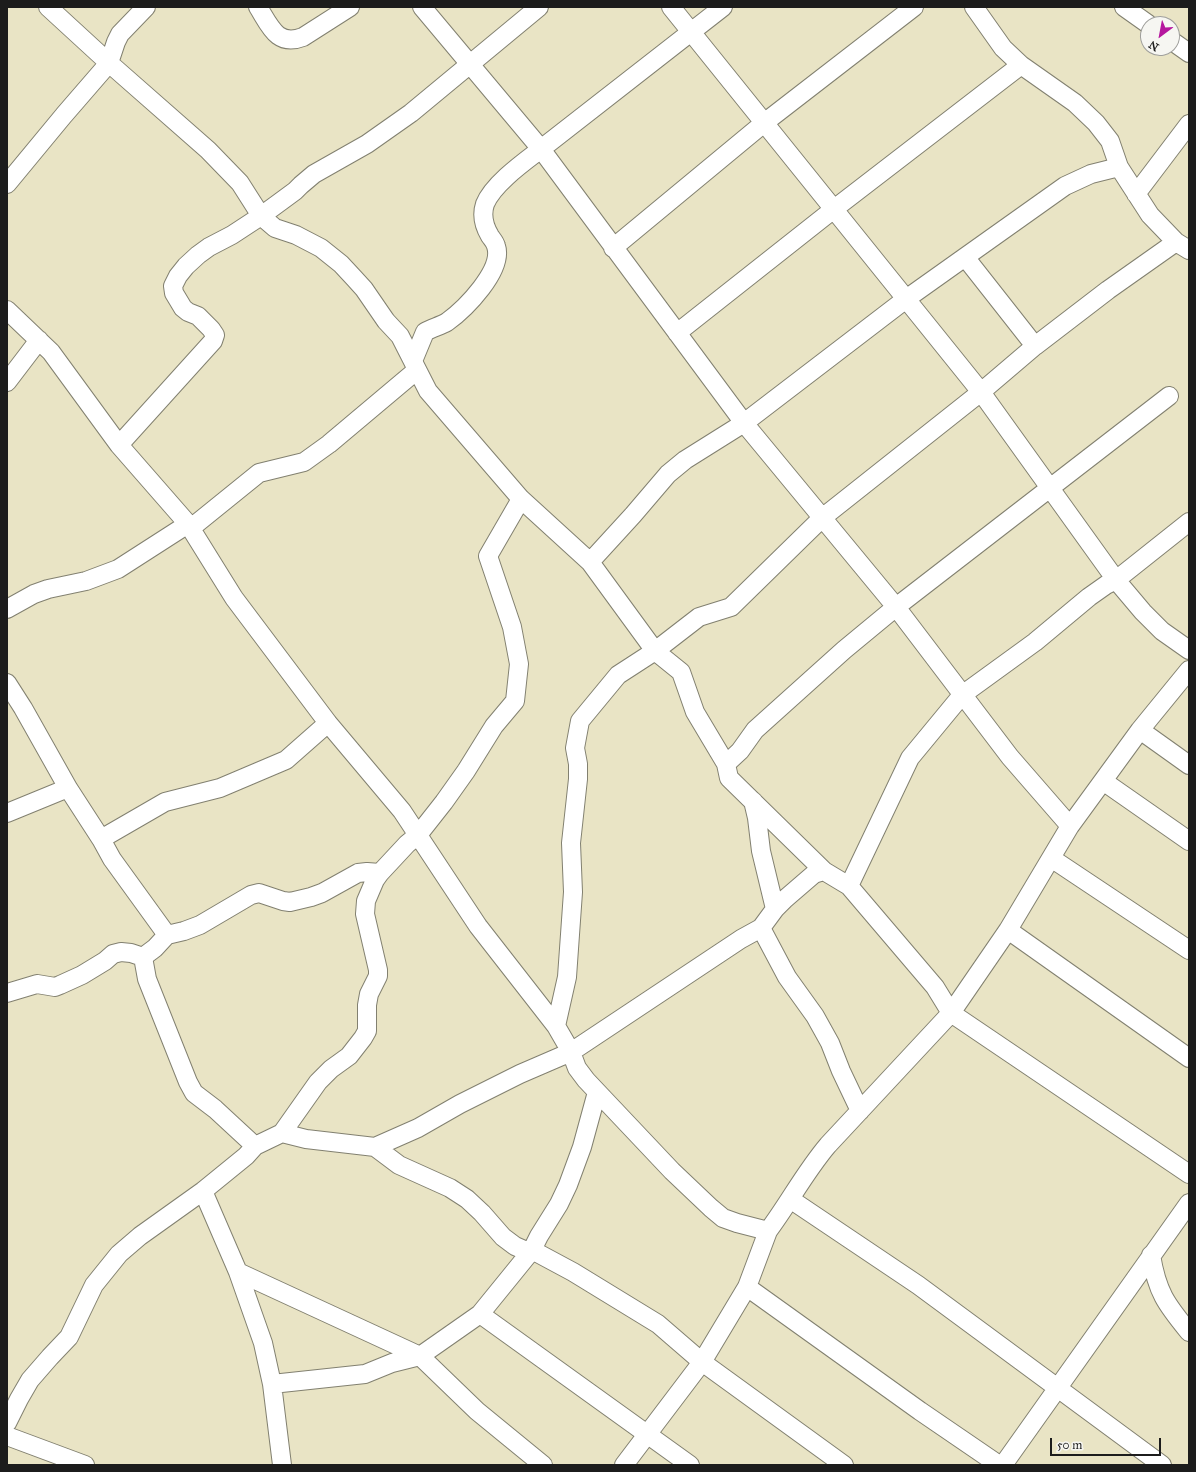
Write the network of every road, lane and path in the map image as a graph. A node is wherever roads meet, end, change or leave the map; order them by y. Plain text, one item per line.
1 (48, 7) edge
2 (146, 7) edge
3 (258, 7) edge
4 (350, 7) edge
5 (422, 7) edge
6 (539, 7) edge
7 (670, 7) edge
8 (723, 7) edge
9 (914, 7) edge
10 (974, 7) edge
11 (1124, 7) edge
12 (1140, 18) edge
13 (691, 32) junction
14 (1180, 47) edge
15 (1189, 53) edge
16 (109, 63) junction
17 (470, 65) junction
18 (1021, 65) junction
19 (764, 123) junction
20 (1189, 124) edge
21 (541, 149) junction
22 (1119, 167) junction
23 (7, 184) edge
24 (1136, 194) junction
25 (834, 209) junction
26 (261, 216) junction
27 (1183, 246) edge
28 (613, 248) junction
29 (965, 257) junction
30 (906, 299) junction
31 (7, 310) edge
32 (677, 334) junction
33 (39, 340) junction
34 (1035, 346) junction
35 (415, 366) junction
36 (7, 382) edge
37 (981, 392) junction
38 (1169, 396) dead end
39 (744, 423) junction
40 (120, 445) junction
41 (1050, 488) junction
42 (521, 499) junction
43 (822, 518) junction
44 (1189, 522) edge
45 (189, 526) junction
46 (590, 562) junction
47 (1116, 580) junction
48 (896, 607) junction
49 (7, 609) edge
50 (1189, 650) edge
51 (655, 651) junction
52 (1189, 670) edge
53 (7, 683) edge
54 (962, 695) junction
55 (328, 723) junction
56 (1140, 730) junction
57 (726, 764) junction
58 (1189, 765) edge
59 (1103, 781) junction
60 (68, 788) junction
61 (753, 801) junction
62 (7, 813) edge
63 (1070, 826) junction
64 (418, 835) junction
65 (101, 839) junction
66 (1189, 841) edge
67 (1051, 858) junction
68 (824, 871) junction
69 (380, 873) junction
70 (848, 886) junction
71 (775, 908) junction
72 (761, 928) junction
73 (1008, 930) junction
74 (167, 935) junction
75 (1189, 950) edge
76 (143, 957) junction
77 (7, 993) edge
78 (951, 1013) junction
79 (556, 1026) junction
80 (570, 1052) junction
81 (1189, 1058) edge
82 (597, 1092) junction
83 (860, 1111) junction
84 (282, 1133) junction
85 (255, 1146) junction
86 (375, 1147) junction
87 (1189, 1174) edge
88 (203, 1191) junction
89 (790, 1199) junction
90 (1189, 1203) edge
91 (768, 1231) junction
92 (532, 1250) junction
93 (1152, 1255) junction
94 (238, 1272) junction
95 (746, 1286) junction
96 (480, 1314) junction
97 (1189, 1332) edge
98 (420, 1356) junction
99 (702, 1362) junction
100 (272, 1384) junction
101 (1057, 1387) junction
102 (7, 1423) edge
103 (647, 1433) junction
104 (7, 1436) edge
105 (85, 1465) edge
106 (282, 1465) edge
107 (542, 1465) edge
108 (624, 1465) edge
109 (690, 1465) edge
110 (844, 1465) edge
111 (999, 1465) edge
112 (1002, 1465) edge
113 (1162, 1465) edge

1 - 16 street
2 - 16 street
3 - 4 street
5 - 17 street
6 - 17 street
7 - 13 street
8 - 13 street
9 - 19 street
10 - 18 street
11 - 12 street
13 - 19 street
13 - 21 street
14 - 15 street
16 - 23 street
16 - 26 street
17 - 21 street
17 - 26 street
18 - 22 street
18 - 25 street
19 - 25 street
19 - 28 street
20 - 24 street
21 - 28 street
21 - 35 street
22 - 24 street
22 - 29 street
24 - 27 street
25 - 30 street
25 - 32 street
26 - 35 street
26 - 40 street
27 - 34 street
28 - 32 street
29 - 30 street
29 - 34 street
30 - 37 street
30 - 39 street
31 - 33 street
32 - 39 street
33 - 36 street
33 - 40 street
34 - 37 street
35 - 42 street
35 - 45 street
37 - 41 street
37 - 43 street
38 - 41 street
39 - 43 street
39 - 46 street
40 - 45 street
41 - 47 street
41 - 48 street
42 - 46 street
42 - 64 street
43 - 48 street
43 - 51 street
44 - 47 street
45 - 49 street
45 - 55 street
46 - 51 street
47 - 50 street
47 - 54 street
48 - 54 street
48 - 57 street
51 - 57 street
51 - 79 street
52 - 56 street
53 - 60 street
54 - 63 street
54 - 70 street
55 - 64 street
55 - 65 street
56 - 58 street
56 - 59 street
57 - 61 street
59 - 63 street
59 - 66 street
60 - 62 street
60 - 65 street
61 - 68 street
61 - 71 street
63 - 67 street
64 - 69 street
64 - 79 street
65 - 74 street
67 - 73 street
67 - 75 street
68 - 70 street
68 - 71 street
69 - 74 street
69 - 84 street
70 - 78 street
71 - 72 street
72 - 80 street
72 - 83 street
73 - 78 street
73 - 81 street
74 - 76 street
76 - 77 street
76 - 85 street
78 - 83 street
78 - 87 street
79 - 80 street
80 - 82 street
80 - 86 street
82 - 91 street
82 - 92 street
83 - 89 street
84 - 85 street
84 - 86 street
85 - 88 street
86 - 92 street
88 - 94 street
88 - 102 street
89 - 91 street
89 - 101 street
90 - 93 street
91 - 95 street
92 - 96 street
92 - 99 street
93 - 97 street
93 - 101 street
94 - 98 street
94 - 100 street
95 - 99 street
95 - 111 street
96 - 98 street
96 - 103 street
98 - 100 street
98 - 107 street
99 - 103 street
99 - 110 street
100 - 106 street
101 - 112 street
101 - 113 street
103 - 108 street
103 - 109 street
104 - 105 street

